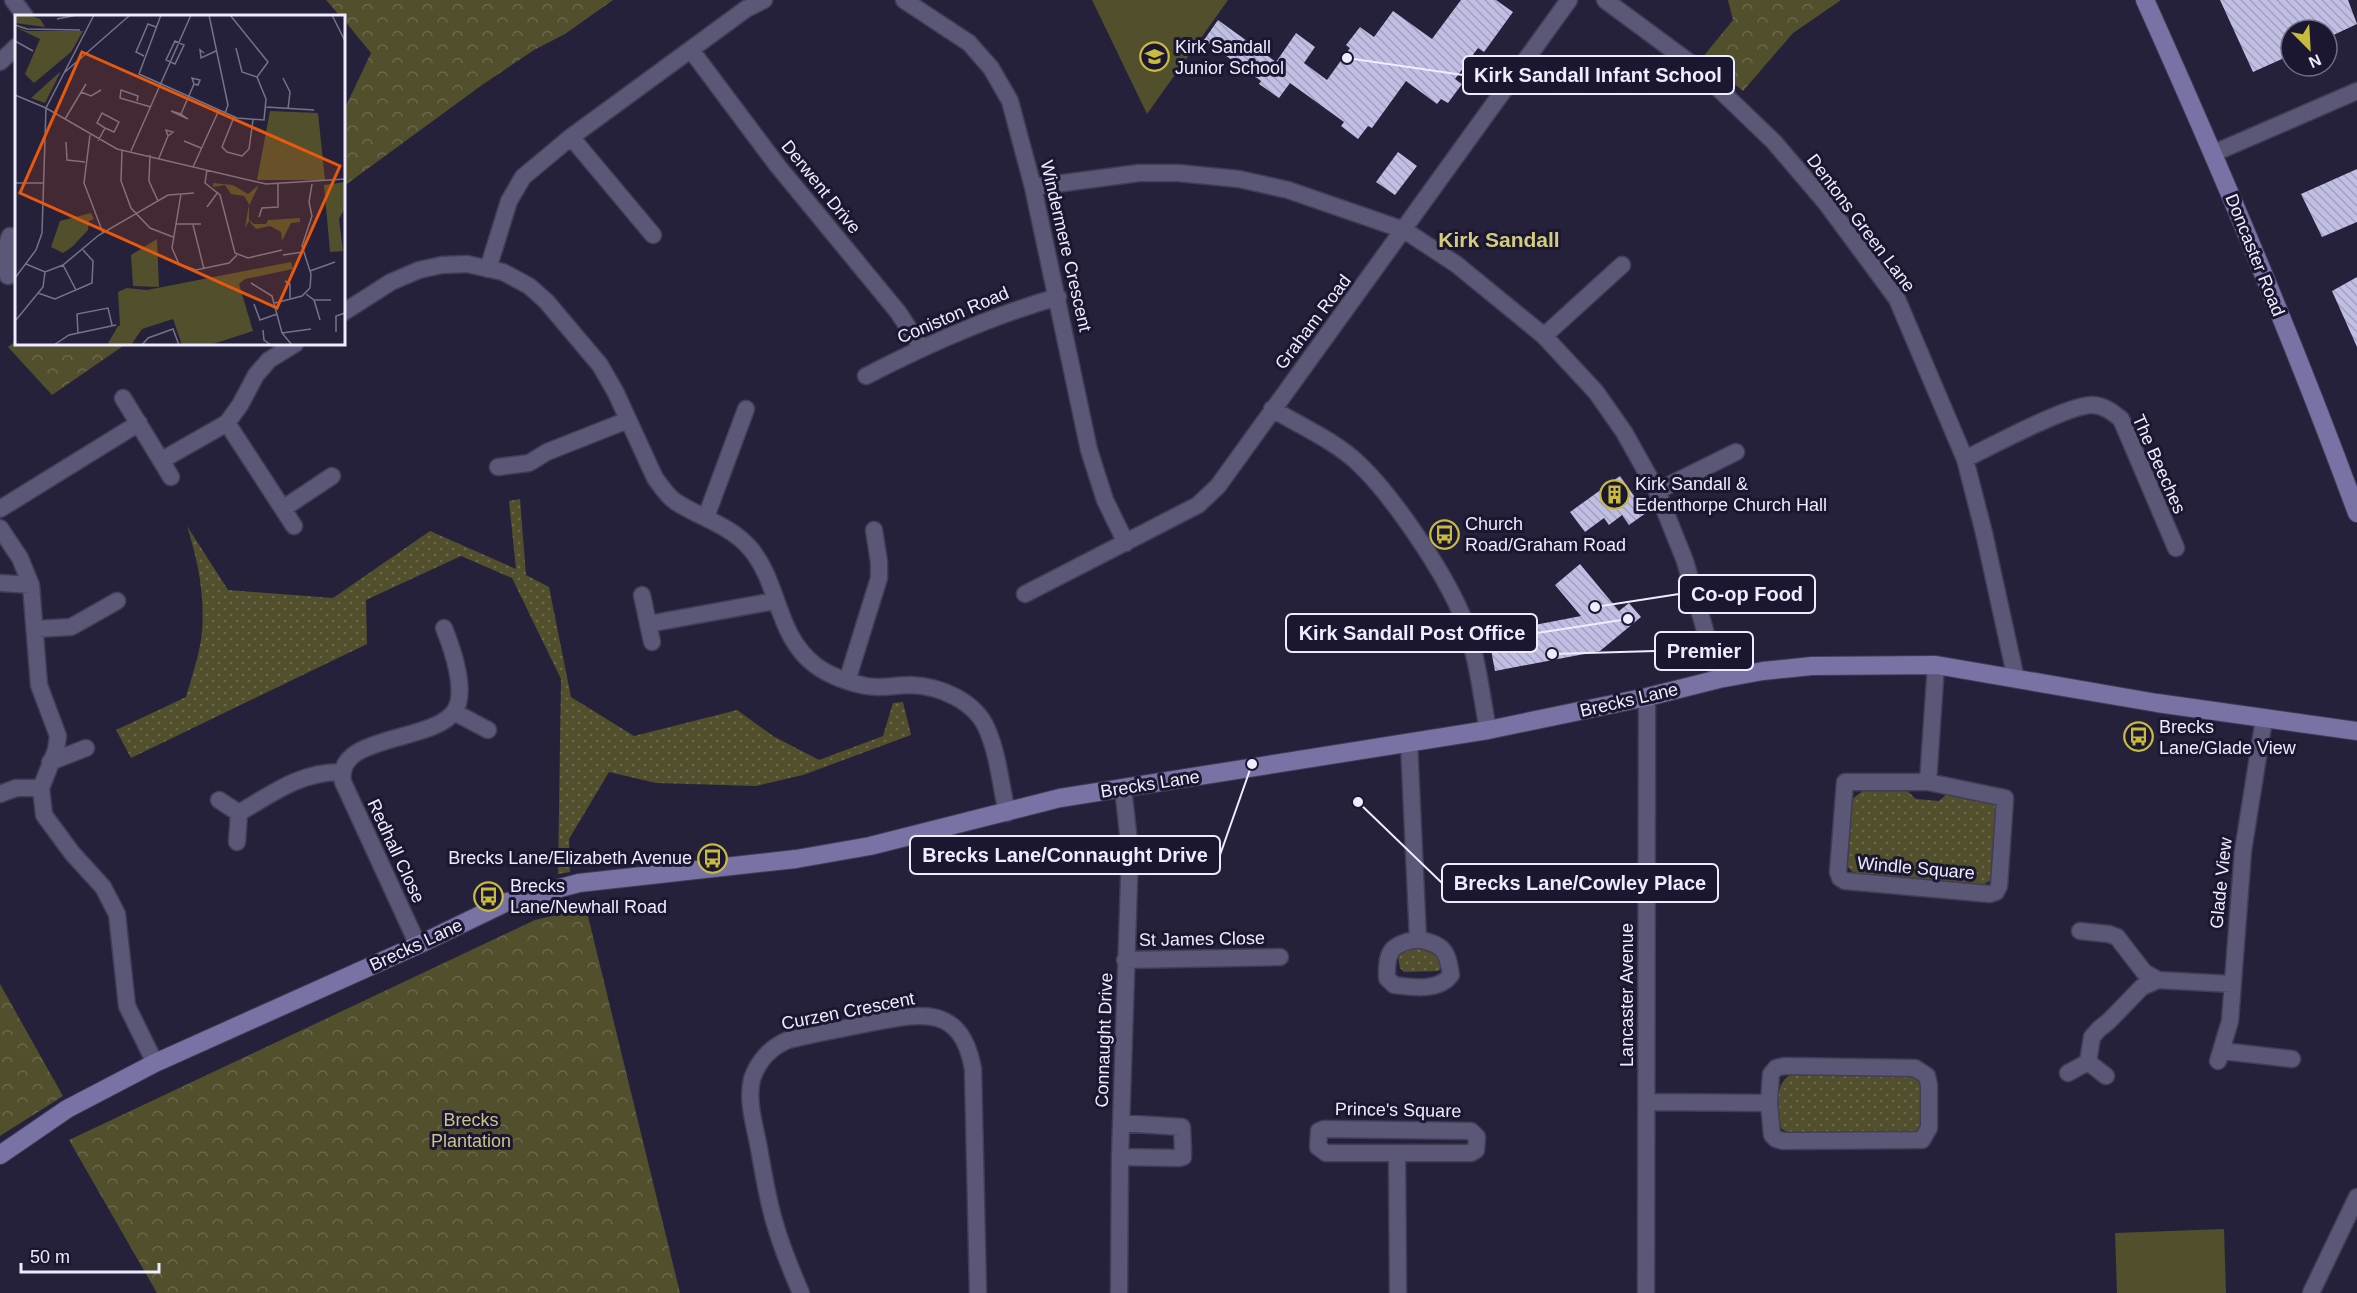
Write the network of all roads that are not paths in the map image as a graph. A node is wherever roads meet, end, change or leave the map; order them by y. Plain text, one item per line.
1 (13, 0) edge
2 (764, 0) edge
3 (904, 0) edge
4 (1569, 0) edge
5 (1605, 0) edge
6 (2145, 0) edge
7 (24, 15) edge
8 (15, 48) edge
9 (691, 50) junction
10 (0, 62) edge
11 (2357, 91) edge
12 (571, 137) junction
13 (2214, 153) junction
14 (1033, 187) junction
15 (1404, 230) junction
16 (653, 235) dead end
17 (9, 236) edge
18 (1623, 265) dead end
19 (488, 269) junction
20 (8, 276) dead end
21 (1058, 297) junction
22 (345, 311) edge
23 (1544, 336) junction
24 (293, 345) edge
25 (921, 347) junction
26 (866, 376) dead end
27 (123, 398) dead end
28 (746, 409) dead end
29 (1272, 409) junction
30 (628, 420) junction
31 (139, 423) junction
32 (227, 423) junction
33 (1736, 452) dead end
34 (1965, 459) junction
35 (162, 460) junction
36 (498, 467) dead end
37 (332, 476) dead end
38 (171, 477) dead end
39 (1657, 491) junction
40 (284, 508) junction
41 (0, 509) edge
42 (2357, 513) edge
43 (706, 517) junction
44 (294, 526) dead end
45 (0, 528) edge
46 (874, 530) dead end
47 (1126, 543) junction
48 (2176, 548) dead end
49 (0, 583) edge
50 (31, 585) junction
51 (1025, 594) dead end
52 (642, 595) dead end
53 (117, 601) dead end
54 (775, 601) junction
55 (648, 624) junction
56 (444, 628) dead end
57 (35, 629) junction
58 (652, 642) dead end
59 (1936, 664) junction
60 (1719, 679) junction
61 (2016, 679) junction
62 (847, 681) junction
63 (1647, 697) junction
64 (454, 712) junction
65 (2264, 719) junction
66 (488, 729) dead end
67 (1488, 730) junction
68 (2357, 731) edge
69 (1409, 743) junction
70 (86, 748) dead end
71 (50, 762) junction
72 (341, 772) junction
73 (1928, 782) junction
74 (41, 788) junction
75 (1123, 788) junction
76 (0, 794) edge
77 (219, 800) dead end
78 (239, 813) junction
79 (1007, 813) junction
80 (237, 842) dead end
81 (2080, 931) dead end
82 (1418, 939) dead end
83 (418, 945) junction
84 (1280, 957) dead end
85 (1125, 960) junction
86 (2158, 980) junction
87 (2232, 984) junction
88 (2292, 1059) dead end
89 (2088, 1062) junction
90 (155, 1063) junction
91 (2068, 1072) dead end
92 (2106, 1076) dead end
93 (1647, 1102) junction
94 (1769, 1103) junction
95 (1121, 1123) junction
96 (1397, 1153) junction
97 (0, 1155) edge
98 (1120, 1157) junction
99 (2357, 1197) edge
100 (801, 1293) edge
101 (978, 1293) edge
102 (1119, 1293) edge
103 (1398, 1293) edge
104 (1647, 1293) edge
105 (2311, 1293) edge

1 - 7 street
2 - 9 street
3 - 14 street, Windermere Crescent
4 - 15 street, Graham Road
5 - 34 street, Dentons Green Lane
6 - 13 street, Doncaster Road
8 - 10 street
9 - 12 street
9 - 25 street, Derwent Drive
11 - 13 street
12 - 16 street
12 - 19 street
13 - 42 street, Doncaster Road
14 - 15 street
14 - 21 street, Windermere Crescent
15 - 23 street
15 - 29 street, Graham Road
17 - 20 street
18 - 23 street
19 - 22 street
19 - 30 street
21 - 25 street, Coniston Road
21 - 47 street, Windermere Crescent
23 - 39 street
24 - 32 street
25 - 26 street, Coniston Road
27 - 31 street
28 - 43 street
29 - 47 street, Graham Road
29 - 67 street
30 - 36 street
30 - 43 street
31 - 35 street
31 - 41 street
32 - 35 street
32 - 40 street
33 - 39 street
34 - 48 street, The Beeches
34 - 61 street, Dentons Green Lane
35 - 38 street
37 - 40 street
39 - 60 street
40 - 44 street
43 - 54 street
45 - 50 street
46 - 62 street
47 - 51 street, Graham Road
49 - 50 street
50 - 57 street
52 - 55 street
53 - 57 street
54 - 55 street
54 - 62 street
55 - 58 street
56 - 64 street
57 - 71 street
59 - 60 street, Brecks Lane
59 - 61 street, Brecks Lane
59 - 73 street
60 - 63 street, Brecks Lane
61 - 65 street, Brecks Lane
62 - 79 street
63 - 67 street, Brecks Lane
63 - 93 street, Lancaster Avenue
64 - 66 street
64 - 72 street
65 - 68 street, Brecks Lane
65 - 87 street, Glade View
67 - 69 street, Brecks Lane
69 - 75 street, Brecks Lane
69 - 82 street
70 - 71 street
71 - 74 street
72 - 78 street
72 - 83 street, Redhall Close
73 - 73 street, Windle Square
74 - 76 street
74 - 90 street
75 - 79 street, Brecks Lane
75 - 85 street, Connaught Drive
77 - 78 street
78 - 80 street
79 - 83 street, Brecks Lane
81 - 86 street
83 - 90 street, Brecks Lane
84 - 85 street, St James Close
85 - 95 street, Connaught Drive
86 - 87 street
86 - 89 street
87 - 88 street, Glade View
89 - 91 street
89 - 92 street
90 - 97 street, Brecks Lane
93 - 94 street
93 - 104 street, Lancaster Avenue
94 - 94 street
95 - 98 street, Connaught Drive
95 - 98 street
96 - 96 street, Prince's Square
96 - 103 street
98 - 102 street, Connaught Drive
99 - 105 street
100 - 101 street, Curzen Crescent

